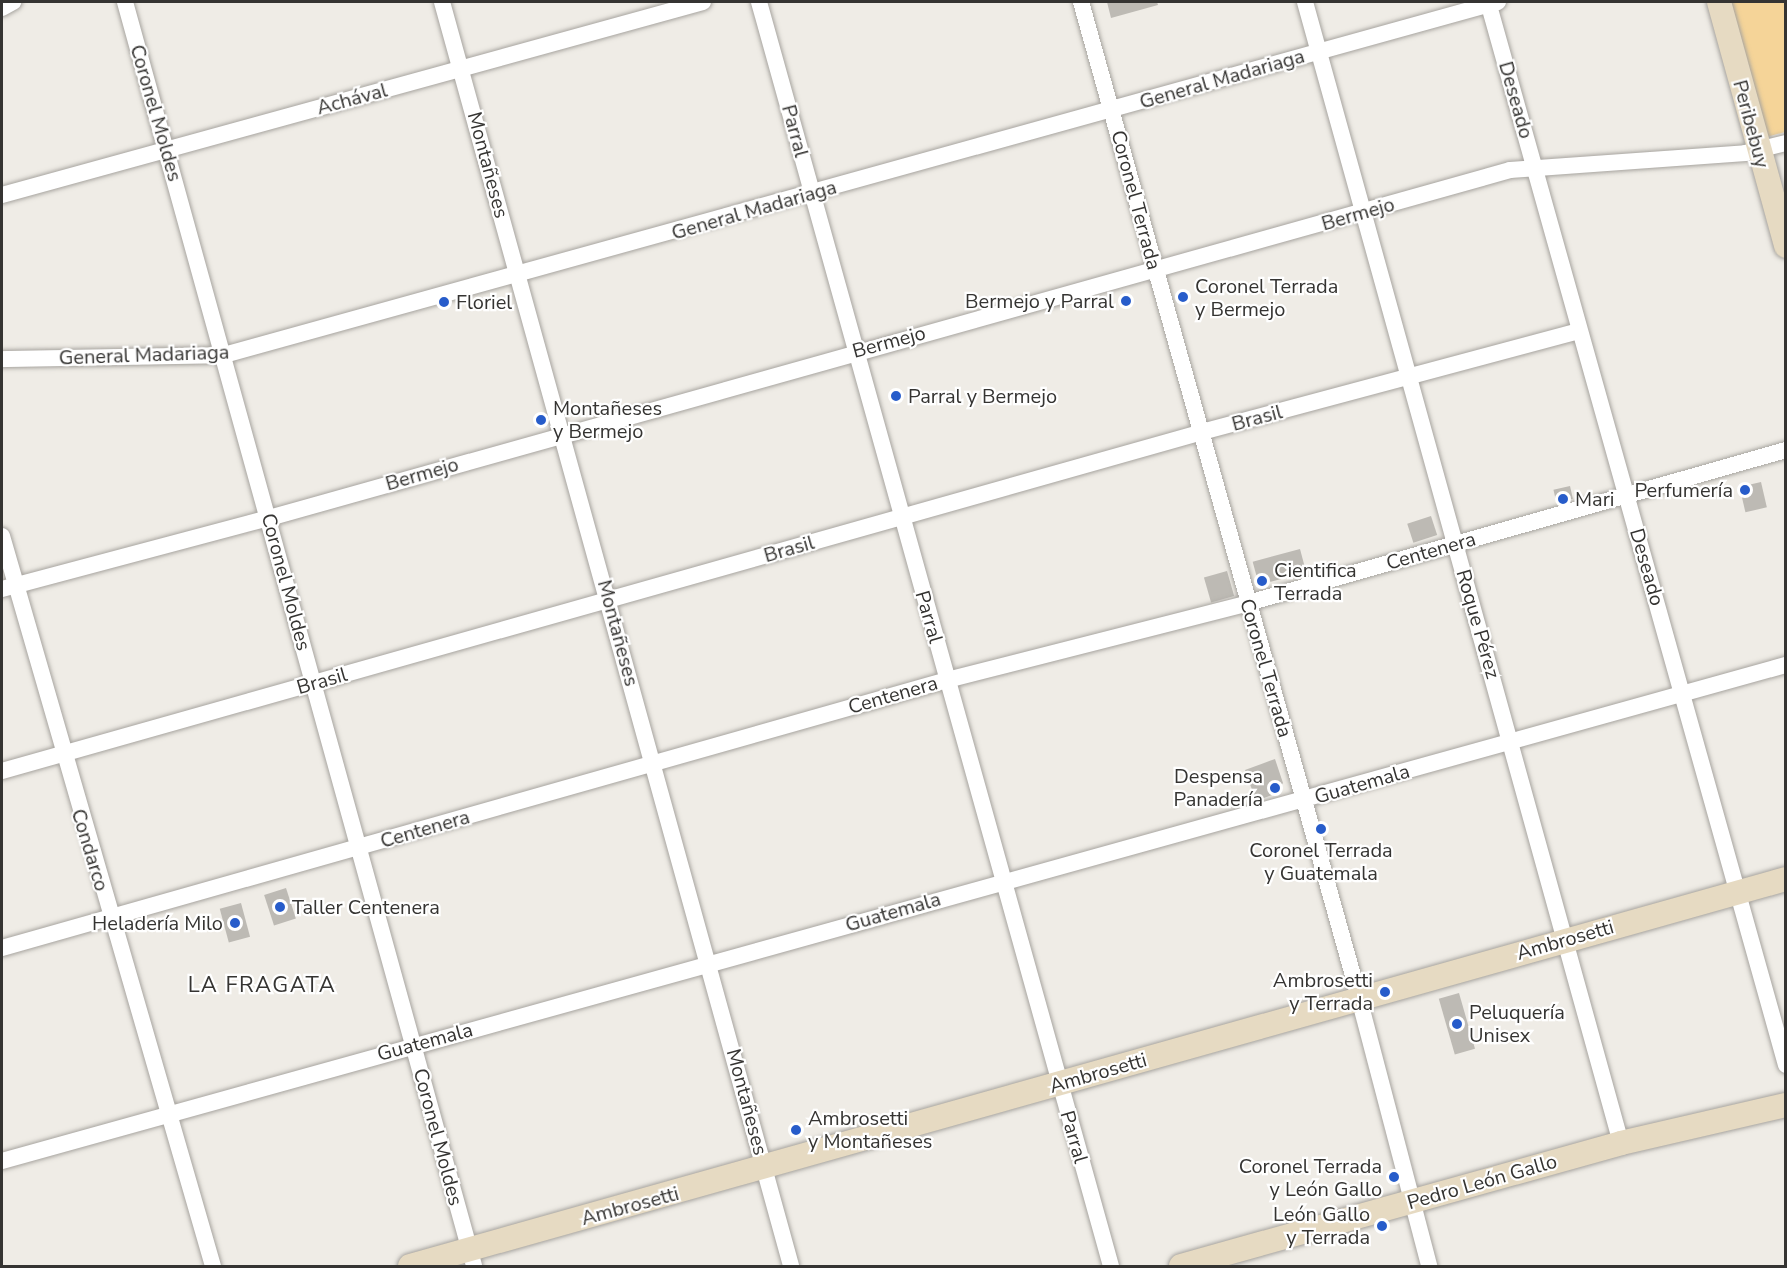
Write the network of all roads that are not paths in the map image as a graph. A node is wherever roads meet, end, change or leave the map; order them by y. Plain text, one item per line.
1 (13, 2) edge
2 (125, 2) edge
3 (442, 2) edge
4 (703, 2) edge
5 (759, 2) edge
6 (1081, 2) edge
7 (1305, 2) edge
8 (1492, 2) edge
9 (1719, 2) edge
10 (2, 8) edge
11 (1318, 51) junction
12 (461, 69) junction
13 (1112, 110) junction
14 (1785, 143) edge
15 (166, 151) junction
16 (1758, 151) junction
17 (1534, 167) junction
18 (812, 194) junction
19 (2, 195) edge
20 (1362, 212) junction
21 (1785, 246) edge
22 (1155, 271) junction
23 (518, 276) junction
24 (1578, 331) junction
25 (856, 351) junction
26 (224, 355) junction
27 (2, 359) edge
28 (1408, 378) junction
29 (1202, 432) junction
30 (562, 433) junction
31 (1785, 450) edge
32 (1626, 495) junction
33 (269, 518) junction
34 (901, 518) junction
35 (2, 536) edge
36 (1455, 544) junction
37 (8, 587) edge
38 (609, 599) junction
39 (1248, 603) junction
40 (1785, 665) edge
41 (947, 680) junction
42 (314, 683) junction
43 (1683, 693) junction
44 (1511, 741) junction
45 (62, 754) junction
46 (654, 764) junction
47 (2, 771) edge
48 (1304, 800) junction
49 (357, 849) junction
50 (1785, 879) edge
51 (1003, 880) junction
52 (1739, 891) junction
53 (111, 917) junction
54 (1564, 940) junction
55 (2, 948) edge
56 (711, 964) junction
57 (1360, 1000) junction
58 (413, 1045) junction
59 (1785, 1065) edge
60 (1058, 1084) junction
61 (1785, 1105) edge
62 (166, 1113) junction
63 (1621, 1143) junction
64 (2, 1161) edge
65 (764, 1169) junction
66 (1412, 1200) junction
67 (471, 1258) edge
68 (213, 1266) edge
69 (410, 1266) edge
70 (791, 1266) edge
71 (1111, 1266) edge
72 (1181, 1266) edge
73 (1430, 1266) edge

1 - 10 street
2 - 15 street, Coronel Moldes
3 - 12 street, Montañeses
4 - 12 street, Achával
5 - 18 street, Parral
6 - 13 street, Coronel Terrada
7 - 11 street, Roque Pérez
8 - 11 street, General Madariaga
8 - 17 street, Deseado
9 - 16 street, Peribebuy
11 - 13 street, General Madariaga
11 - 20 street, Roque Pérez
12 - 15 street, Achával
12 - 23 street, Montañeses
13 - 18 street, General Madariaga
13 - 22 street, Coronel Terrada
14 - 16 street, Bermejo
15 - 19 street, Achával
15 - 26 street, Coronel Moldes
16 - 17 street, Bermejo
16 - 21 street, Peribebuy
17 - 20 street, Bermejo
17 - 24 street, Deseado
18 - 23 street, General Madariaga
18 - 25 street, Parral
20 - 22 street, Bermejo
20 - 28 street, Roque Pérez
22 - 25 street, Bermejo
22 - 29 street, Coronel Terrada
23 - 26 street, General Madariaga
23 - 30 street, Montañeses
24 - 28 street, Brasil
24 - 32 street, Deseado
25 - 30 street, Bermejo
25 - 34 street, Parral
26 - 27 street, General Madariaga
26 - 33 street, Coronel Moldes
28 - 29 street, Brasil
28 - 36 street, Roque Pérez
29 - 34 street, Brasil
29 - 39 street, Coronel Terrada
30 - 33 street, Bermejo
30 - 38 street, Montañeses
31 - 32 street, Centenera
32 - 36 street, Centenera
32 - 43 street, Deseado
33 - 37 street, Bermejo
33 - 42 street, Coronel Moldes
34 - 38 street, Brasil
34 - 41 street, Parral
35 - 37 street, Condarco
36 - 39 street, Centenera
36 - 44 street, Roque Pérez
37 - 45 street, Condarco
38 - 42 street, Brasil
38 - 46 street, Montañeses
39 - 41 street, Centenera
39 - 48 street, Coronel Terrada
40 - 43 street, Guatemala
41 - 46 street, Centenera
41 - 51 street, Parral
42 - 45 street, Brasil
42 - 49 street, Coronel Moldes
43 - 44 street, Guatemala
43 - 52 street, Deseado
44 - 48 street, Guatemala
44 - 54 street, Roque Pérez
45 - 47 street, Brasil
45 - 53 street, Condarco
46 - 49 street, Centenera
46 - 56 street, Montañeses
48 - 51 street, Guatemala
48 - 57 street, Coronel Terrada
49 - 53 street, Centenera
49 - 58 street, Coronel Moldes
50 - 52 street, Ambrosetti
51 - 56 street, Guatemala
51 - 60 street, Parral
52 - 54 street, Ambrosetti
52 - 59 street, Deseado
53 - 55 street, Centenera
53 - 62 street, Condarco
54 - 57 street, Ambrosetti
54 - 63 street, Roque Pérez
56 - 58 street, Guatemala
56 - 65 street, Montañeses
57 - 60 street, Ambrosetti
57 - 66 street, Coronel Terrada
58 - 62 street, Guatemala
58 - 67 street, Coronel Moldes
60 - 65 street, Ambrosetti
60 - 71 street, Parral
61 - 63 street, Pedro León Gallo
62 - 64 street, Guatemala
62 - 68 street, Condarco
63 - 66 street, Pedro León Gallo
65 - 67 street, Ambrosetti
65 - 70 street, Montañeses
66 - 72 street, Pedro León Gallo
66 - 73 street, Coronel Terrada
67 - 69 street, Ambrosetti

